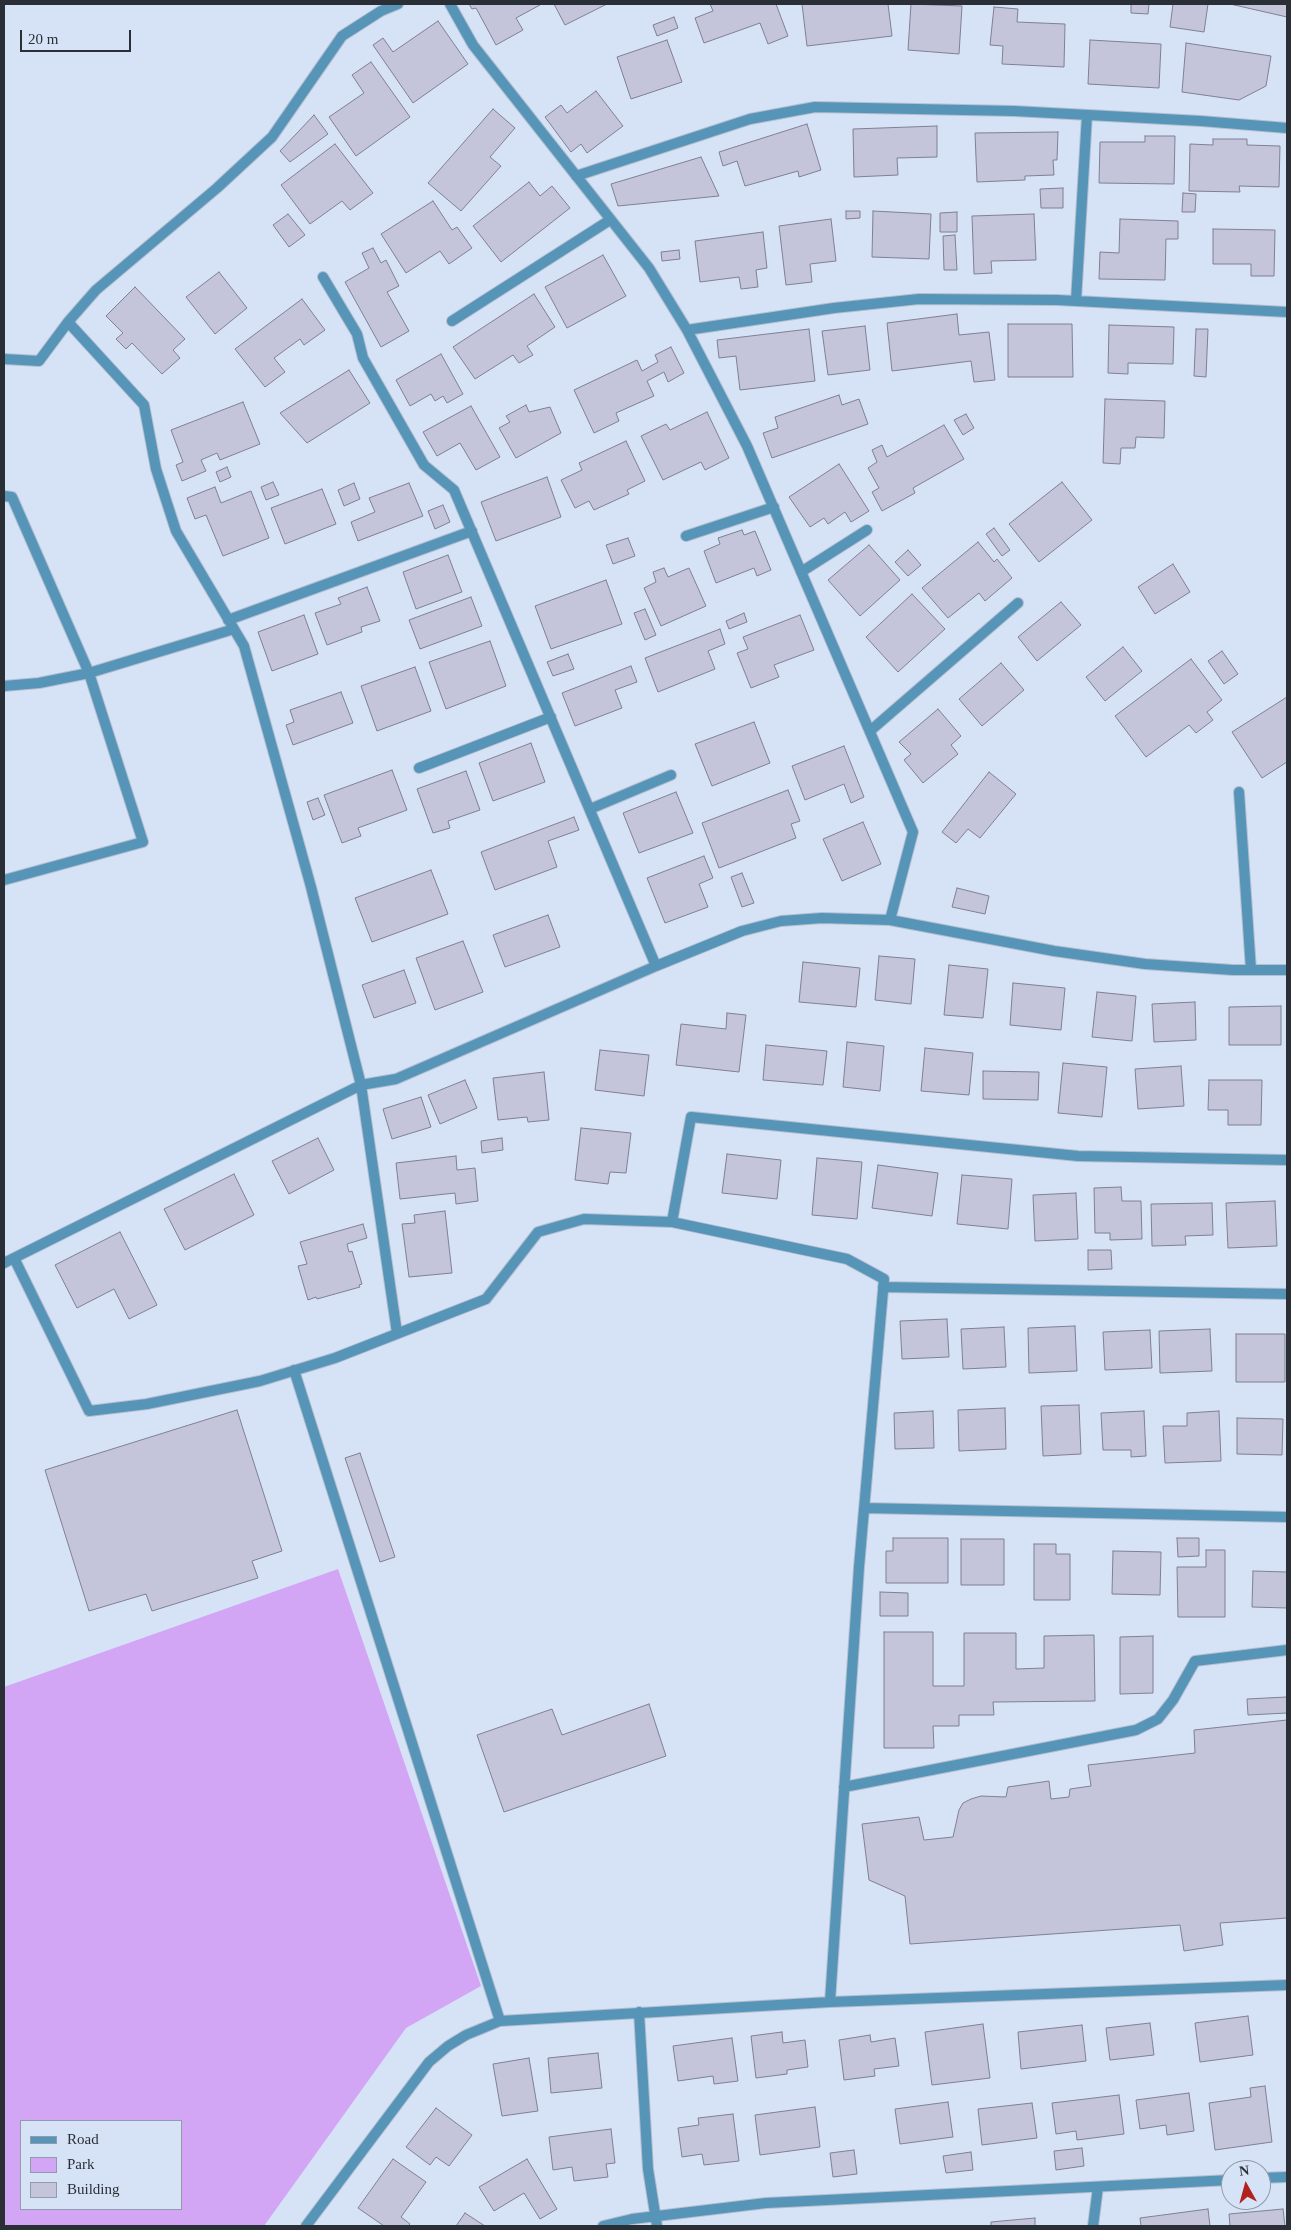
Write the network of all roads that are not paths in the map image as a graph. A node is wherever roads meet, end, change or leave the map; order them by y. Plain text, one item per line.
1 (398, 4) edge
2 (450, 4) edge
3 (1087, 115) junction
4 (1287, 128) edge
5 (576, 176) junction
6 (610, 220) junction
7 (323, 277) dead end
8 (1076, 301) junction
9 (1287, 312) edge
10 (452, 321) dead end
11 (68, 322) junction
12 (687, 330) junction
13 (4, 359) edge
14 (4, 496) edge
15 (774, 507) junction
16 (867, 530) dead end
17 (472, 532) junction
18 (686, 536) dead end
19 (801, 572) junction
20 (1018, 603) dead end
21 (231, 624) junction
22 (90, 672) junction
23 (4, 686) edge
24 (551, 718) junction
25 (870, 731) junction
26 (419, 768) dead end
27 (671, 775) dead end
28 (1239, 792) dead end
29 (590, 809) junction
30 (4, 880) edge
31 (890, 920) junction
32 (656, 966) junction
33 (1251, 970) junction
34 (1287, 970) edge
35 (361, 1085) junction
36 (1287, 1160) edge
37 (672, 1222) junction
38 (14, 1258) junction
39 (4, 1263) edge
40 (883, 1287) junction
41 (1287, 1294) edge
42 (397, 1333) junction
43 (294, 1370) junction
44 (864, 1508) junction
45 (1287, 1517) edge
46 (1287, 1650) edge
47 (844, 1787) junction
48 (1287, 1985) edge
49 (830, 2002) junction
50 (639, 2012) junction
51 (500, 2021) junction
52 (1287, 2177) edge
53 (1271, 2178) edge
54 (1221, 2181) edge
55 (1098, 2187) junction
56 (656, 2221) edge
57 (306, 2226) edge
58 (603, 2226) edge
59 (1093, 2226) edge

1 - 11 street
2 - 5 street
3 - 4 street
3 - 5 street
3 - 8 street
5 - 6 street
6 - 10 street
6 - 12 street
7 - 17 street
8 - 9 street
8 - 12 street
11 - 13 street
11 - 21 street
12 - 15 street
14 - 22 street
15 - 18 street
15 - 19 street
16 - 19 street
17 - 21 street
17 - 24 street
19 - 25 street
20 - 25 street
21 - 22 street
21 - 35 street
22 - 23 street
22 - 30 street
24 - 26 street
24 - 29 street
25 - 31 street
27 - 29 street
28 - 33 street
29 - 32 street
31 - 32 street
31 - 33 street
32 - 35 street
33 - 34 street
35 - 38 street
35 - 42 street
36 - 37 street
37 - 40 street
37 - 42 street
38 - 39 street
38 - 43 street
40 - 41 street
40 - 44 street
42 - 43 street
43 - 51 street
44 - 45 street
44 - 47 street
46 - 47 street
47 - 49 street
48 - 49 street
49 - 50 street
50 - 51 street
50 - 56 street
51 - 57 street
52 - 53 street
54 - 55 street
55 - 56 street
55 - 59 street
56 - 58 street

